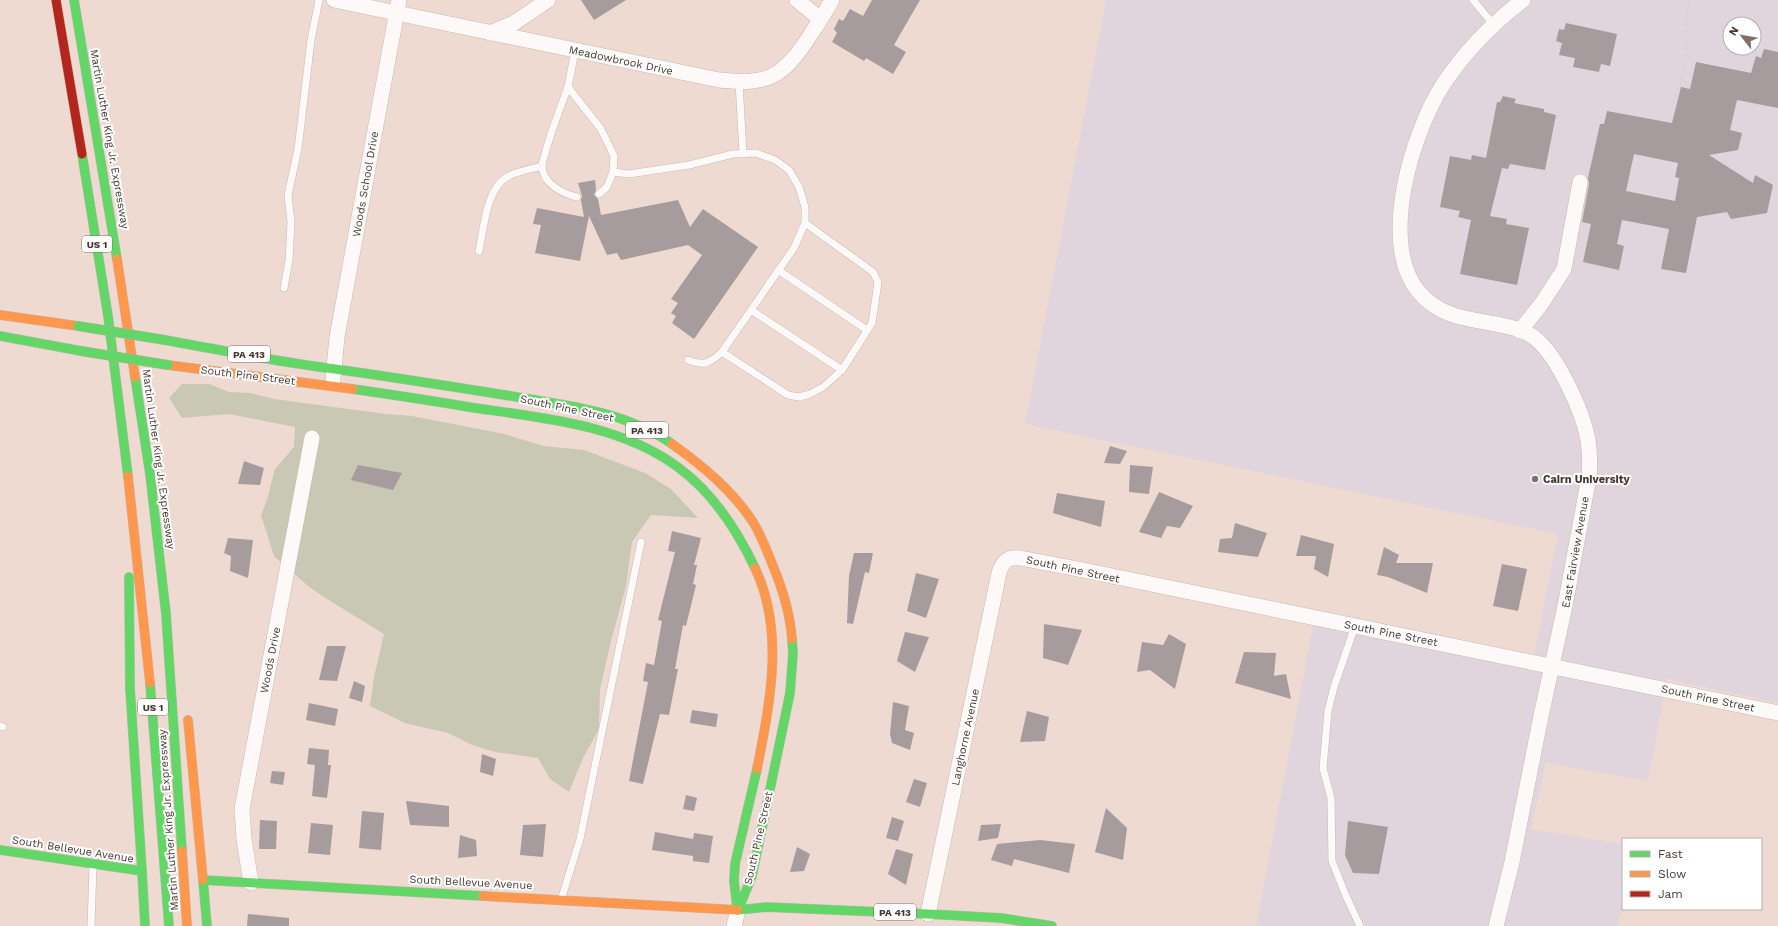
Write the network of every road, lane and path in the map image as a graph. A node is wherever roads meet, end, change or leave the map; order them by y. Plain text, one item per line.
1 (56, 0) edge
2 (74, 0) edge
3 (319, 0) edge
4 (334, 0) edge
5 (548, 0) edge
6 (797, 0) edge
7 (832, 0) edge
8 (1473, 0) edge
9 (1523, 0) edge
10 (1690, 0) edge
11 (398, 7) edge
12 (820, 19) junction
13 (1493, 24) junction
14 (490, 33) junction
15 (575, 51) junction
16 (739, 82) junction
17 (568, 87) junction
18 (1676, 97) dead end
19 (744, 154) junction
20 (542, 166) junction
21 (613, 172) junction
22 (1580, 182) dead end
23 (599, 194) dead end
24 (577, 197) dead end
25 (804, 223) junction
26 (478, 251) dead end
27 (778, 270) junction
28 (284, 288) dead end
29 (751, 310) junction
30 (0, 315) edge
31 (867, 330) junction
32 (1520, 331) junction
33 (0, 336) edge
34 (722, 352) junction
35 (688, 360) dead end
36 (333, 369) junction
37 (842, 370) junction
38 (332, 386) junction
39 (312, 438) dead end
40 (130, 489) junction
41 (641, 542) dead end
42 (1004, 561) joint
43 (166, 614) junction
44 (1355, 626) junction
45 (178, 663) dead end
46 (1552, 666) junction
47 (187, 710) dead end
48 (1778, 713) edge
49 (0, 850) edge
50 (94, 864) junction
51 (142, 871) junction
52 (203, 880) junction
53 (251, 882) junction
54 (561, 899) junction
55 (738, 910) junction
56 (928, 914) junction
57 (760, 918) dead end
58 (91, 926) edge
59 (145, 926) edge
60 (169, 926) edge
61 (187, 926) edge
62 (207, 926) edge
63 (734, 926) edge
64 (1052, 926) edge
65 (1360, 926) edge
66 (1496, 926) edge

1 - 40 main road, Martin Luther King Jr. Expressway / US 1
2 - 43 main road, Martin Luther King Jr. Expressway / US 1
3 - 28 lane
4 - 11 street, Meadowbrook Drive
5 - 14 street
6 - 12 street
7 - 12 street, Meadowbrook Drive
8 - 13 lane
9 - 13 street, East Fairview Avenue
10 - 18 path
11 - 14 street, Meadowbrook Drive
11 - 36 street, Woods School Drive
12 - 16 street, Meadowbrook Drive
13 - 32 street, East Fairview Avenue
14 - 15 street, Meadowbrook Drive
15 - 16 street, Meadowbrook Drive
15 - 17 lane
16 - 19 lane
17 - 20 lane
17 - 21 lane
19 - 21 lane
19 - 25 lane
20 - 24 lane
20 - 26 lane
21 - 23 lane
22 - 32 street
25 - 27 lane
25 - 31 lane
27 - 29 lane
27 - 31 lane
29 - 34 lane
29 - 37 lane
30 - 36 main road, South Pine Street / PA 413, bridge
31 - 37 lane
32 - 46 street, East Fairview Avenue
33 - 38 main road, South Pine Street / PA 413, bridge
34 - 35 lane
34 - 37 lane
36 - 38 street
36 - 55 main road, South Pine Street / PA 413
38 - 55 main road, South Pine Street / PA 413
39 - 53 street, Woods Drive
40 - 51 main road
40 - 60 main road, Martin Luther King Jr. Expressway / US 1
41 - 54 lane
42 - 44 street, South Pine Street
42 - 56 street, Langhorne Avenue
43 - 45 main road
43 - 61 main road, Martin Luther King Jr. Expressway / US 1
44 - 46 street, South Pine Street
44 - 65 lane
46 - 48 street, South Pine Street
46 - 66 street, East Fairview Avenue
47 - 52 main road
49 - 50 main road, South Bellevue Avenue
50 - 51 main road, South Bellevue Avenue
50 - 58 lane
51 - 59 main road
52 - 53 main road, South Bellevue Avenue
52 - 62 main road
53 - 54 main road, South Bellevue Avenue
54 - 55 main road, South Bellevue Avenue
55 - 56 main road, South Bellevue Avenue / PA 413
55 - 57 main road, South Bellevue Avenue
55 - 63 street
56 - 64 main road, South Bellevue Avenue / PA 413

